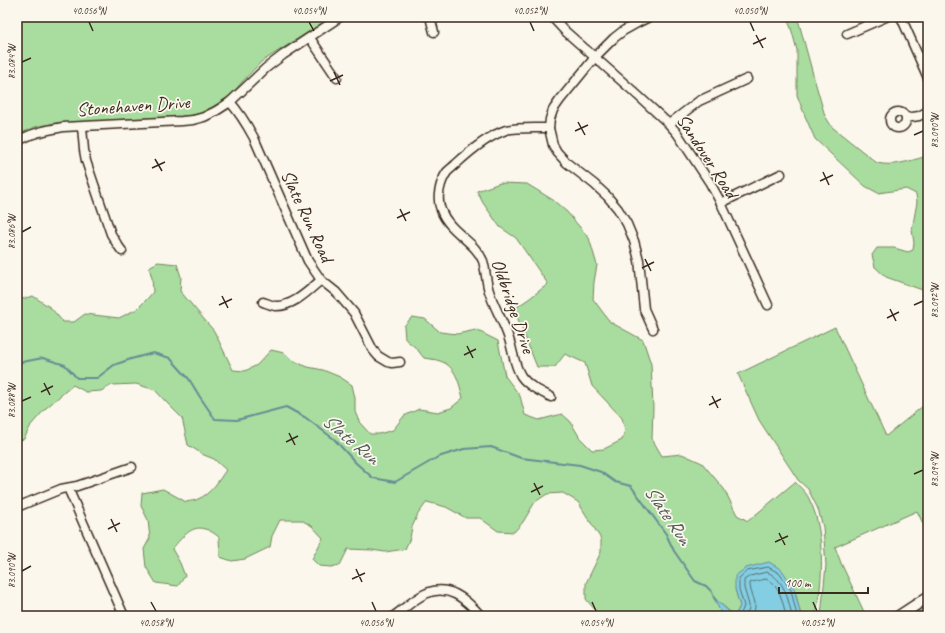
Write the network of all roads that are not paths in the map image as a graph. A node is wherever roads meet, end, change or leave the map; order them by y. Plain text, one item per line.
1 (340, 17) edge
2 (430, 17) edge
3 (552, 17) edge
4 (649, 17) edge
5 (886, 17) edge
6 (901, 17) edge
7 (434, 32) dead end
8 (847, 34) dead end
9 (310, 38) junction
10 (595, 58) junction
11 (337, 78) dead end
12 (928, 78) edge
13 (747, 79) dead end
14 (230, 102) junction
15 (928, 111) edge
16 (906, 118) dead end
17 (670, 124) junction
18 (82, 126) junction
19 (549, 128) junction
20 (17, 142) edge
21 (781, 174) dead end
22 (721, 203) junction
23 (122, 251) dead end
24 (321, 280) junction
25 (263, 302) dead end
26 (768, 305) dead end
27 (653, 329) dead end
28 (400, 362) dead end
29 (551, 397) dead end
30 (132, 468) dead end
31 (68, 488) junction
32 (17, 507) edge
33 (928, 597) edge
34 (124, 616) edge
35 (394, 616) edge
36 (481, 616) edge
37 (900, 616) edge

1 - 9 street, Stonehaven Drive
2 - 7 street
3 - 10 street, Sandover Road
4 - 10 street
5 - 8 street
6 - 12 street
9 - 11 street
9 - 14 street, Stonehaven Drive
10 - 17 street, Sandover Road
10 - 19 street
13 - 17 street
14 - 18 street, Stonehaven Drive
14 - 24 street, Slate Run Road
15 - 16 street
17 - 22 street, Sandover Road
18 - 20 street, Stonehaven Drive
18 - 23 street
19 - 27 street
19 - 29 street, Oldbridge Drive
21 - 22 street
22 - 26 street, Sandover Road
24 - 25 street
24 - 28 street, Slate Run Road
30 - 31 street
31 - 32 street
31 - 34 street
33 - 37 main road
35 - 36 street

